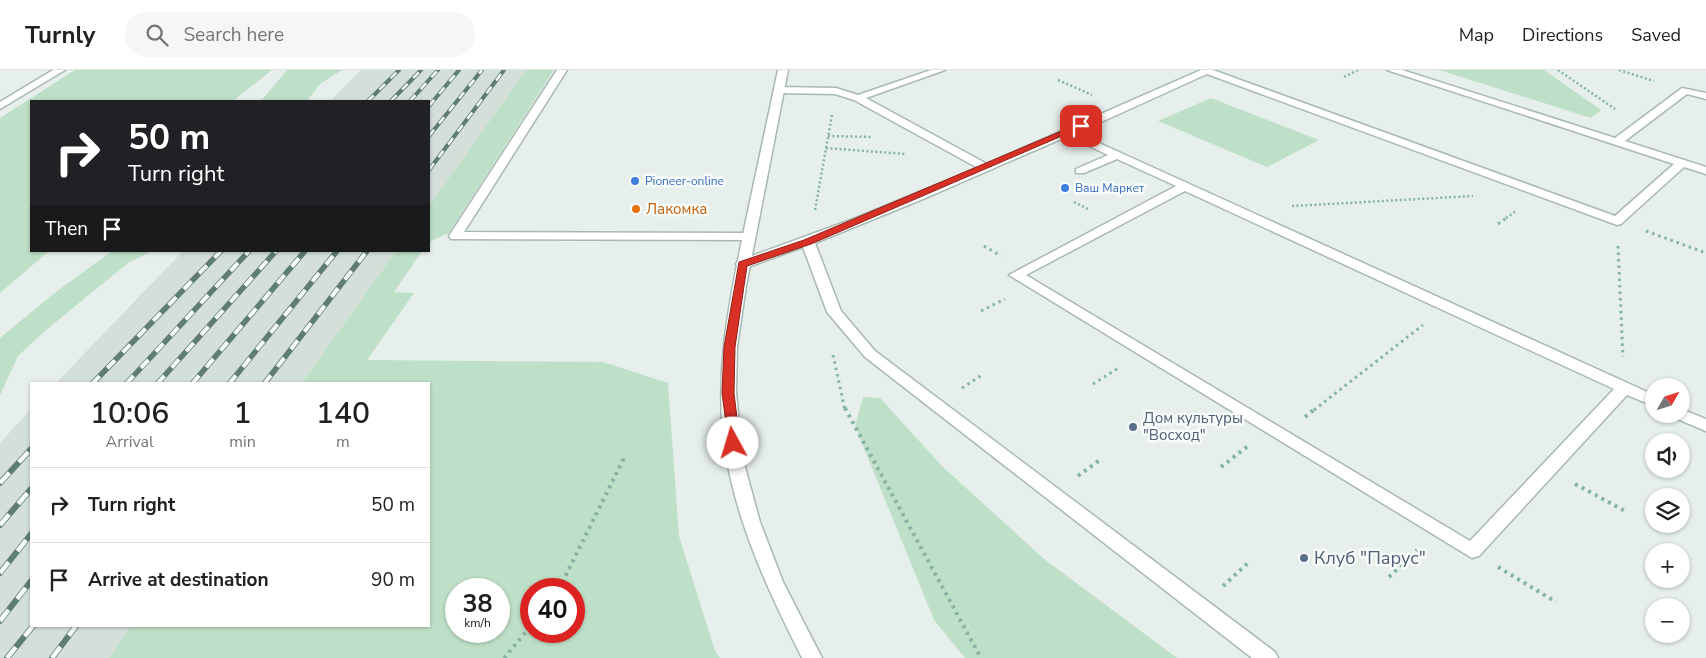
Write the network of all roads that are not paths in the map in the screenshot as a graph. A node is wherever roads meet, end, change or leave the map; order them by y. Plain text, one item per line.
1 (60, 70) edge
2 (562, 70) edge
3 (783, 70) edge
4 (940, 70) edge
5 (1392, 70) edge
6 (779, 90) junction
7 (1706, 96) edge
8 (858, 98) junction
9 (0, 106) edge
10 (1067, 132) junction
11 (1617, 142) junction
12 (1116, 155) junction
13 (1682, 163) junction
14 (986, 168) junction
15 (1080, 171) dead end
16 (1706, 171) edge
17 (1185, 186) junction
18 (748, 238) junction
19 (808, 242) junction
20 (743, 264) junction
21 (1624, 388) junction
22 (1645, 397) edge
23 (1690, 416) edge
24 (1703, 420) edge
25 (812, 658) edge
26 (1268, 658) edge

1 - 9 street
2 - 18 street
3 - 6 street
4 - 8 street
5 - 11 street
6 - 8 street
6 - 18 street
7 - 11 street
8 - 14 street
10 - 12 street
10 - 13 street
10 - 14 street
11 - 13 street
12 - 15 street
12 - 17 street
13 - 16 street
14 - 19 street
17 - 21 street
17 - 21 street
18 - 20 street
19 - 20 street
19 - 26 street
20 - 25 street
21 - 22 street
23 - 24 street

